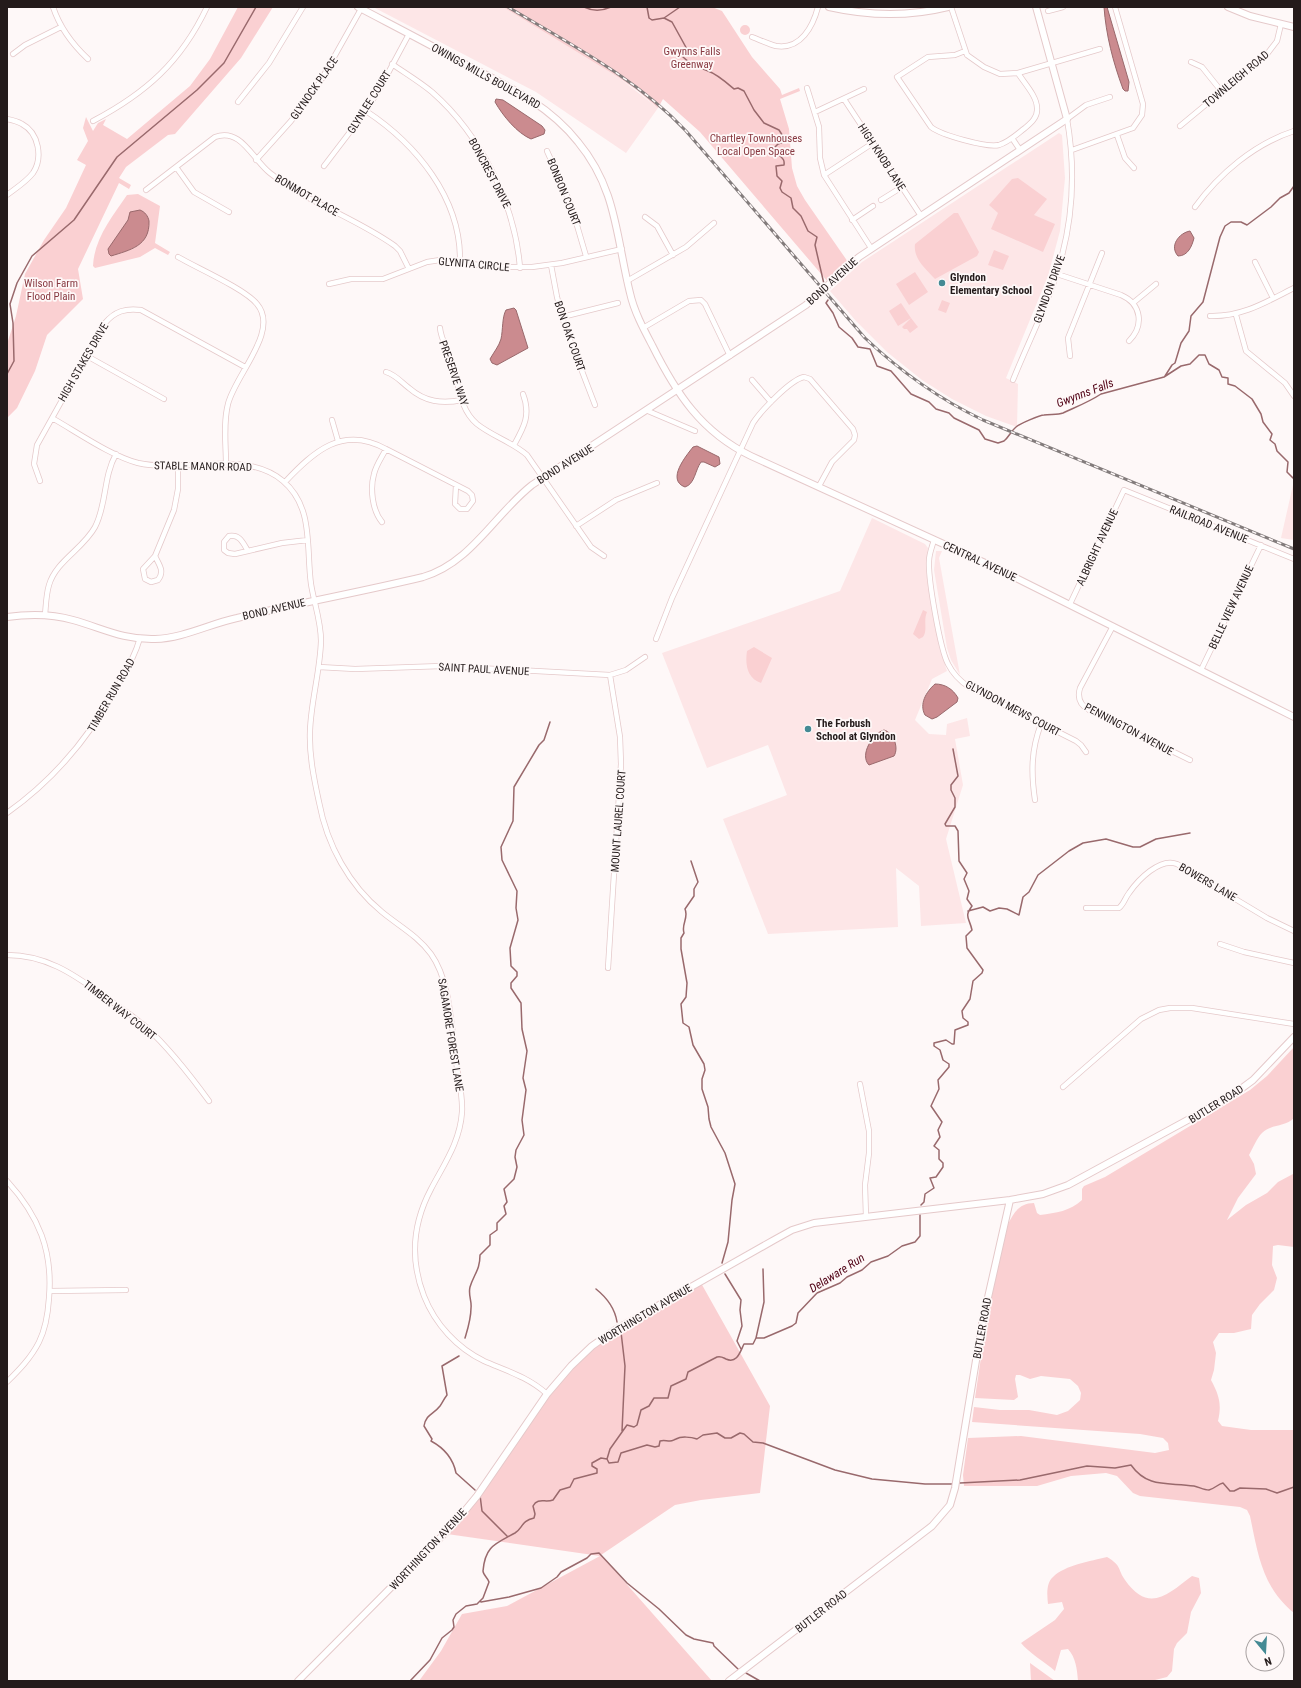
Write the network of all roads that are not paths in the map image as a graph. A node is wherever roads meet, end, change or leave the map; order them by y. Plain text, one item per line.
1 (53, 7) edge
2 (207, 7) edge
3 (303, 7) edge
4 (818, 7) edge
5 (829, 7) edge
6 (950, 7) edge
7 (1036, 7) edge
8 (1063, 7) edge
9 (1114, 7) edge
10 (1228, 7) edge
11 (360, 8) edge
12 (1048, 11) dead end
13 (1281, 24) junction
14 (61, 27) junction
15 (1294, 27) edge
16 (409, 34) junction
17 (752, 37) dead end
18 (1100, 49) dead end
19 (965, 51) junction
20 (13, 54) dead end
21 (88, 60) dead end
22 (1191, 62) dead end
23 (1052, 63) junction
24 (392, 64) junction
25 (1018, 73) junction
26 (807, 88) dead end
27 (864, 89) dead end
28 (1222, 92) junction
29 (1110, 97) dead end
30 (844, 99) junction
31 (238, 102) dead end
32 (366, 111) junction
33 (815, 112) junction
34 (7, 119) edge
35 (1068, 119) junction
36 (93, 121) dead end
37 (1180, 126) dead end
38 (1294, 132) edge
39 (1117, 135) junction
40 (1012, 138) junction
41 (873, 143) junction
42 (1020, 150) junction
43 (1072, 150) junction
44 (547, 151) dead end
45 (256, 160) junction
46 (324, 166) dead end
47 (176, 167) junction
48 (1134, 168) dead end
49 (824, 175) junction
50 (902, 187) junction
51 (146, 190) dead end
52 (7, 195) edge
53 (881, 200) dead end
54 (873, 206) dead end
55 (1195, 208) dead end
56 (228, 212) dead end
57 (645, 216) dead end
58 (921, 216) junction
59 (852, 220) junction
60 (714, 223) dead end
61 (871, 248) junction
62 (622, 249) junction
63 (1102, 253) dead end
64 (673, 255) junction
65 (586, 256) junction
66 (178, 257) dead end
67 (460, 261) junction
68 (1255, 262) dead end
69 (551, 265) junction
70 (520, 268) junction
71 (409, 269) junction
72 (1057, 274) junction
73 (627, 281) junction
74 (329, 284) dead end
75 (1089, 284) junction
76 (1156, 284) dead end
77 (1294, 288) edge
78 (1273, 298) junction
79 (618, 303) dead end
80 (1133, 303) junction
81 (1236, 315) junction
82 (1210, 316) dead end
83 (562, 317) junction
84 (440, 328) dead end
85 (643, 328) junction
86 (1128, 341) dead end
87 (87, 356) junction
88 (730, 356) junction
89 (1070, 356) dead end
90 (245, 367) junction
91 (386, 372) dead end
92 (752, 380) dead end
93 (1013, 380) dead end
94 (677, 392) junction
95 (523, 394) dead end
96 (1294, 396) edge
97 (164, 399) dead end
98 (462, 400) junction
99 (771, 402) junction
100 (595, 405) dead end
101 (648, 411) junction
102 (52, 418) junction
103 (332, 420) dead end
104 (695, 432) dead end
105 (338, 441) junction
106 (514, 445) junction
107 (386, 448) junction
108 (739, 450) junction
109 (116, 454) junction
110 (178, 465) junction
111 (226, 465) junction
112 (542, 478) junction
113 (40, 481) dead end
114 (285, 482) junction
115 (657, 484) dead end
116 (456, 485) junction
117 (819, 486) junction
118 (1124, 490) joint
119 (382, 522) dead end
120 (576, 526) junction
121 (308, 540) junction
122 (934, 540) junction
123 (1261, 545) junction
124 (248, 551) junction
125 (155, 556) junction
126 (604, 556) dead end
127 (1294, 559) edge
128 (315, 600) junction
129 (1070, 604) junction
130 (45, 615) junction
131 (7, 617) edge
132 (1113, 626) junction
133 (140, 638) junction
134 (656, 639) dead end
135 (645, 657) dead end
136 (319, 667) junction
137 (1201, 670) junction
138 (610, 675) junction
139 (1294, 717) edge
140 (1041, 724) junction
141 (1086, 752) dead end
142 (1190, 760) dead end
143 (1035, 800) dead end
144 (7, 813) edge
145 (1086, 908) dead end
146 (1294, 931) edge
147 (1220, 944) dead end
148 (7, 955) edge
149 (1294, 963) edge
150 (608, 968) dead end
151 (1294, 1024) edge
152 (1294, 1037) edge
153 (860, 1084) dead end
154 (1063, 1087) dead end
155 (209, 1101) dead end
156 (7, 1181) edge
157 (1010, 1200) junction
158 (866, 1217) junction
159 (126, 1290) dead end
160 (50, 1291) junction
161 (7, 1382) edge
162 (547, 1394) junction
163 (298, 1681) edge
164 (729, 1681) edge

1 - 14 street
2 - 36 street
3 - 31 street
4 - 17 street
5 - 6 main road
6 - 19 street
7 - 23 main road, GLYNDON DRIVE
8 - 12 street
9 - 39 street
10 - 13 main road
11 - 16 main road, OWINGS MILLS BOULEVARD
11 - 45 street, GLYNOCK PLACE
13 - 15 main road
13 - 28 street, TOWNLEIGH ROAD
14 - 20 street
14 - 21 street
16 - 24 street, GLYNLEE COURT
16 - 62 main road, OWINGS MILLS BOULEVARD
18 - 23 street
19 - 25 street
19 - 40 street
22 - 28 street
23 - 25 street
23 - 35 main road, GLYNDON DRIVE
24 - 32 street, GLYNLEE COURT
24 - 70 street, BONCREST DRIVE
25 - 40 street
26 - 33 street
27 - 30 street
28 - 37 street, TOWNLEIGH ROAD
29 - 35 street
30 - 33 street
30 - 41 street, HIGH KNOB LANE
32 - 46 street, GLYNLEE COURT
32 - 67 street
33 - 49 street
34 - 52 street
35 - 42 main road, BOND AVENUE
35 - 43 street, GLYNDON DRIVE
38 - 55 street
39 - 43 street
39 - 48 street
40 - 42 street
41 - 49 street
41 - 50 street, HIGH KNOB LANE
42 - 58 main road, BOND AVENUE
43 - 72 street, GLYNDON DRIVE
44 - 65 street, BONBON COURT
45 - 47 street, BONMOT PLACE
45 - 71 street, BONMOT PLACE
47 - 51 street, BONMOT PLACE
47 - 56 street
49 - 59 street
50 - 53 street
50 - 58 street, HIGH KNOB LANE
54 - 59 street
57 - 64 street
58 - 61 main road, BOND AVENUE
59 - 61 street
60 - 64 street
61 - 88 main road, BOND AVENUE
62 - 65 street, GLYNITA CIRCLE
62 - 73 main road, OWINGS MILLS BOULEVARD
63 - 75 street
64 - 73 street
65 - 69 street, GLYNITA CIRCLE
66 - 90 street
67 - 70 street, GLYNITA CIRCLE
67 - 71 street, GLYNITA CIRCLE
68 - 78 street
69 - 70 street, GLYNITA CIRCLE
69 - 83 street, BON OAK COURT
71 - 74 street, GLYNITA CIRCLE
72 - 75 street
72 - 93 street, GLYNDON DRIVE
73 - 85 main road, OWINGS MILLS BOULEVARD
75 - 80 street
75 - 89 street
76 - 80 street
77 - 78 street
78 - 81 street
79 - 83 street
80 - 86 street
81 - 82 street
81 - 96 street
83 - 100 street, BON OAK COURT
84 - 98 street, PRESERVE WAY
85 - 88 street
85 - 94 main road, OWINGS MILLS BOULEVARD
87 - 90 street, HIGH STAKES DRIVE
87 - 97 street
87 - 102 street, HIGH STAKES DRIVE
88 - 94 main road, BOND AVENUE
90 - 111 street
91 - 98 street
92 - 99 street
94 - 101 main road, BOND AVENUE
94 - 108 main road, CENTRAL AVENUE
95 - 106 street
98 - 106 street, PRESERVE WAY
99 - 108 street
99 - 117 street
101 - 104 street
101 - 112 main road, BOND AVENUE
102 - 109 street, STABLE MANOR ROAD
102 - 113 street, HIGH STAKES DRIVE
103 - 105 street
105 - 107 street
105 - 114 street
106 - 112 street, PRESERVE WAY
107 - 116 street
107 - 119 street
108 - 117 main road, CENTRAL AVENUE
108 - 134 street
109 - 110 street, STABLE MANOR ROAD
109 - 130 street
110 - 111 street, STABLE MANOR ROAD
110 - 125 street
111 - 114 street, STABLE MANOR ROAD
112 - 120 street, PRESERVE WAY
112 - 128 main road, BOND AVENUE
114 - 121 street, STABLE MANOR ROAD
115 - 120 street
116 - 116 street
117 - 122 main road, CENTRAL AVENUE
118 - 123 street, RAILROAD AVENUE
118 - 129 street, ALBRIGHT AVENUE
120 - 126 street, PRESERVE WAY
121 - 124 street
121 - 128 street, STABLE MANOR ROAD
122 - 129 main road, CENTRAL AVENUE
122 - 140 street, GLYNDON MEWS COURT
123 - 127 street, RAILROAD AVENUE
123 - 137 street, BELLE VIEW AVENUE
124 - 124 street
125 - 125 street
128 - 133 main road, BOND AVENUE
128 - 136 street, SAGAMORE FOREST LANE
129 - 132 main road, CENTRAL AVENUE
130 - 131 main road, BOND AVENUE
130 - 133 main road, BOND AVENUE
132 - 137 main road, CENTRAL AVENUE
132 - 142 street, PENNINGTON AVENUE
133 - 144 street, TIMBER RUN ROAD
135 - 138 street, SAINT PAUL AVENUE
136 - 138 street, SAINT PAUL AVENUE
136 - 162 street, SAGAMORE FOREST LANE
137 - 139 main road, CENTRAL AVENUE
138 - 150 street, MOUNT LAUREL COURT
140 - 141 street, GLYNDON MEWS COURT
140 - 143 street
145 - 146 street, BOWERS LANE
147 - 149 street
148 - 155 street, TIMBER WAY COURT
151 - 154 street
152 - 157 main road, BUTLER ROAD
153 - 158 street
156 - 160 street
157 - 158 main road, WORTHINGTON AVENUE
157 - 164 main road, BUTLER ROAD
158 - 162 main road, WORTHINGTON AVENUE
159 - 160 street
160 - 161 street
162 - 163 main road, WORTHINGTON AVENUE

